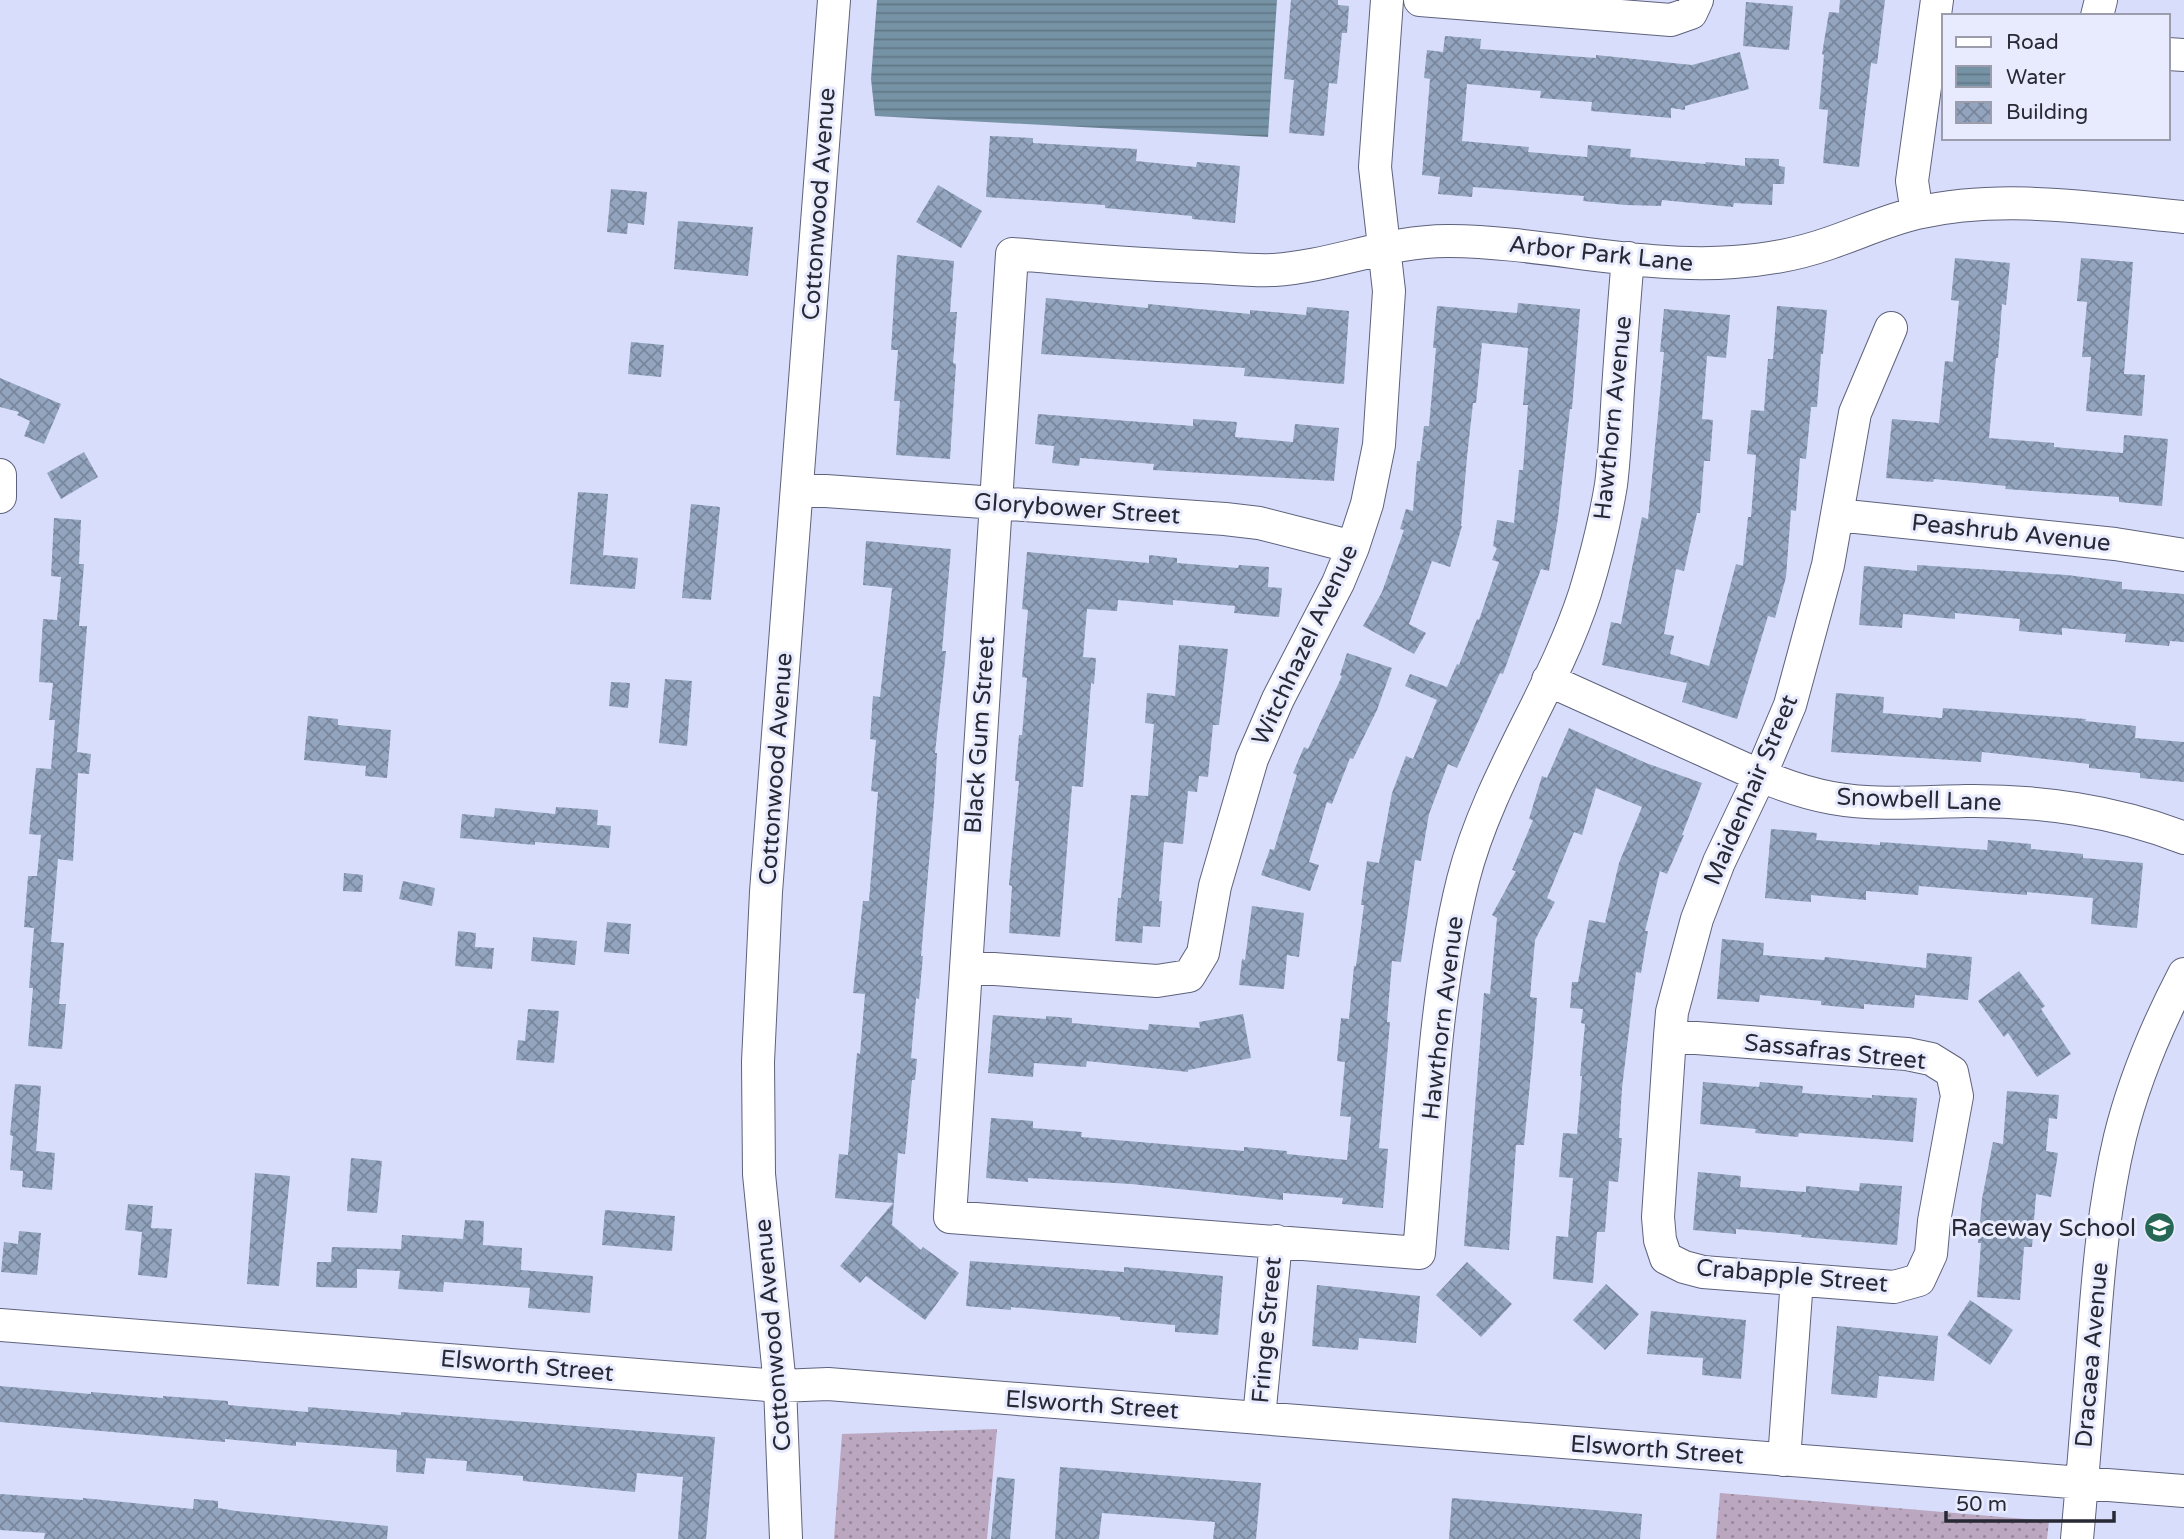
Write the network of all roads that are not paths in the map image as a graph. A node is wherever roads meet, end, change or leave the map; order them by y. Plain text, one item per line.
1 (834, 0) edge
2 (1387, 0) edge
3 (1420, 0) edge
4 (1697, 0) edge
5 (1937, 0) edge
6 (1917, 213) junction
7 (2184, 217) edge
8 (1384, 249) junction
9 (1013, 254) joint
10 (1628, 258) junction
11 (1891, 328) dead end
12 (797, 489) junction
13 (995, 504) junction
14 (1837, 514) junction
15 (1353, 547) junction
16 (2184, 555) edge
17 (1548, 680) junction
18 (1760, 776) junction
19 (2184, 838) edge
20 (967, 967) junction
21 (2184, 974) edge
22 (1671, 1036) junction
23 (950, 1217) joint
24 (1276, 1241) junction
25 (1666, 1258) joint
26 (1797, 1279) junction
27 (1919, 1280) joint
28 (0, 1325) edge
29 (780, 1386) junction
30 (1259, 1418) junction
31 (1784, 1460) junction
32 (2082, 1483) junction
33 (2184, 1491) edge
34 (786, 1539) edge
35 (2077, 1539) edge

1 - 12 street, Cottonwood Avenue
2 - 8 street, Witchhazel Avenue
3 - 4 street
5 - 6 street
6 - 7 street, Arbor Park Lane
6 - 10 street, Arbor Park Lane
8 - 9 street, Arbor Park Lane
8 - 10 street, Arbor Park Lane
8 - 15 street, Witchhazel Avenue
9 - 13 street, Black Gum Street
10 - 17 street, Hawthorn Avenue
11 - 14 street, Maidenhair Street
12 - 13 street, Glorybower Street
12 - 29 street, Cottonwood Avenue
13 - 15 street, Glorybower Street
13 - 20 street, Black Gum Street
14 - 16 street, Peashrub Avenue
14 - 18 street, Maidenhair Street
15 - 20 street, Witchhazel Avenue
17 - 18 street, Snowbell Lane
17 - 24 street, Hawthorn Avenue
18 - 19 street, Snowbell Lane
18 - 22 street, Maidenhair Street
20 - 23 street, Black Gum Street
21 - 32 street, Dracaea Avenue
22 - 25 street, Maidenhair Street
22 - 27 street, Sassafras Street
23 - 24 street, Hawthorn Avenue
24 - 30 street, Fringe Street
25 - 26 street, Crabapple Street
26 - 27 street, Crabapple Street
26 - 31 street
28 - 29 street, Elsworth Street
29 - 30 street, Elsworth Street
29 - 34 street, Cottonwood Avenue
30 - 31 street, Elsworth Street
31 - 32 street, Elsworth Street
32 - 33 street, Elsworth Street
32 - 35 street, Dracaea Avenue

